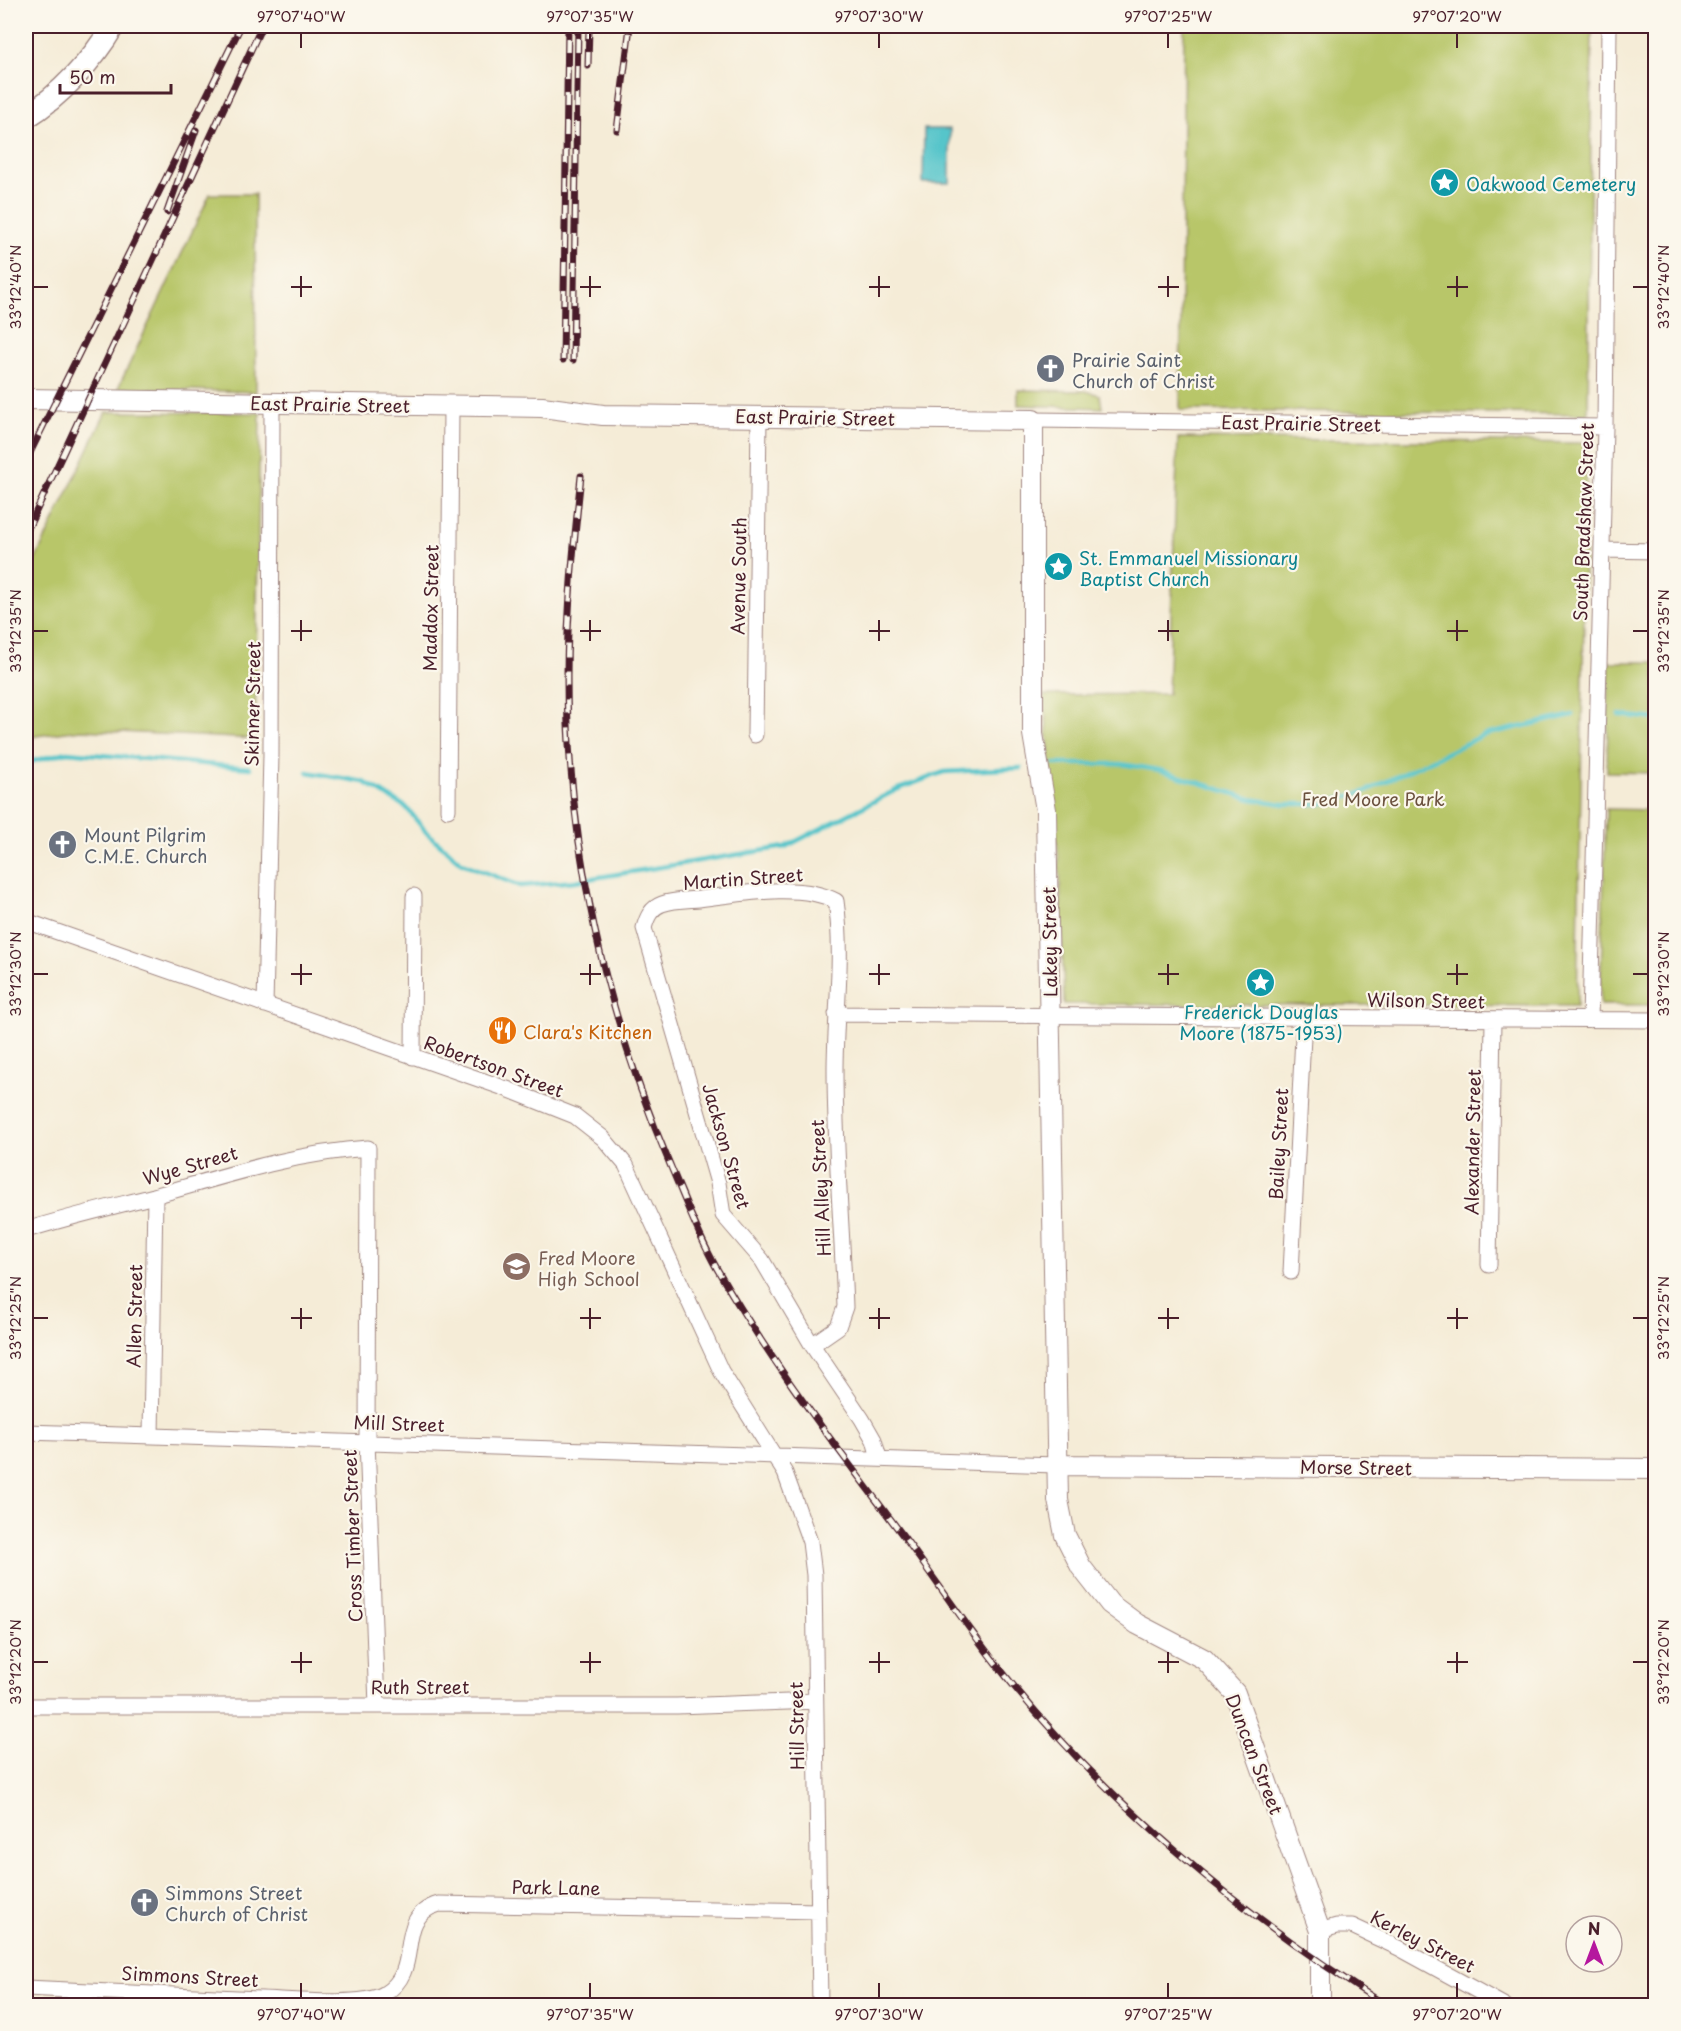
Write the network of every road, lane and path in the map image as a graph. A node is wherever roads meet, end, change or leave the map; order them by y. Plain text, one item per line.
1 (112, 26) edge
2 (1609, 26) edge
3 (26, 117) edge
4 (26, 399) edge
5 (272, 404) junction
6 (452, 406) junction
7 (759, 417) junction
8 (1033, 420) junction
9 (1605, 427) junction
10 (1602, 550) junction
11 (1656, 551) edge
12 (755, 735) dead end
13 (447, 810) dead end
14 (414, 896) dead end
15 (648, 914) joint
16 (26, 921) edge
17 (265, 1005) junction
18 (836, 1014) junction
19 (1051, 1016) junction
20 (1304, 1017) junction
21 (1493, 1020) junction
22 (1590, 1020) junction
23 (1656, 1020) edge
24 (413, 1057) junction
25 (368, 1148) joint
26 (155, 1196) junction
27 (26, 1230) edge
28 (1489, 1265) dead end
29 (1291, 1272) dead end
30 (812, 1345) junction
31 (26, 1432) edge
32 (151, 1436) junction
33 (367, 1441) junction
34 (772, 1455) junction
35 (879, 1458) junction
36 (1056, 1465) junction
37 (1656, 1469) edge
38 (815, 1701) junction
39 (26, 1706) edge
40 (377, 1706) junction
41 (819, 1911) junction
42 (1320, 1931) junction
43 (26, 1988) edge
44 (176, 2000) edge
45 (353, 2003) edge
46 (820, 2006) edge
47 (1320, 2006) edge
48 (1505, 2006) edge

1 - 3 main road
2 - 9 street, South Bradshaw Street
4 - 5 street, East Prairie Street
5 - 6 street, East Prairie Street
5 - 17 street, Skinner Street
6 - 7 street, East Prairie Street
6 - 13 street, Maddox Street
7 - 8 street, East Prairie Street
7 - 12 street, Avenue South
8 - 9 street, East Prairie Street
8 - 19 street, Lakey Street
9 - 10 street, South Bradshaw Street
10 - 11 street
10 - 22 street, South Bradshaw Street
14 - 24 street
15 - 18 street, Martin Street
15 - 30 street, Jackson Street
16 - 17 street, Robertson Street
17 - 24 street, Robertson Street
18 - 19 street, Wilson Street
18 - 30 street, Hill Alley Street
19 - 20 street, Wilson Street
19 - 36 street, Lakey Street
20 - 21 street, Wilson Street
20 - 29 street, Bailey Street
21 - 22 street, Wilson Street
21 - 28 street, Alexander Street
22 - 23 street, Wilson Street
24 - 34 street, Robertson Street
25 - 26 street, Wye Street
25 - 33 street, Cross Timber Street
26 - 27 street, Wye Street
26 - 32 street, Allen Street
30 - 35 street, Jackson Street
31 - 32 street, Mill Street
32 - 33 street, Mill Street
33 - 34 street, Mill Street
33 - 40 street, Cross Timber Street
34 - 35 street, Mill Street
34 - 38 street, Hill Street
35 - 36 street, Mill Street
36 - 37 street, Morse Street
36 - 42 street, Duncan Street
38 - 40 street, Ruth Street
38 - 41 street, Hill Street
39 - 40 street, Ruth Street
41 - 45 street, Park Lane
41 - 46 street, Hill Street
42 - 47 street, Duncan Street
42 - 48 street, Kerley Street
43 - 44 street, Simmons Street
44 - 45 street, Simmons Street

